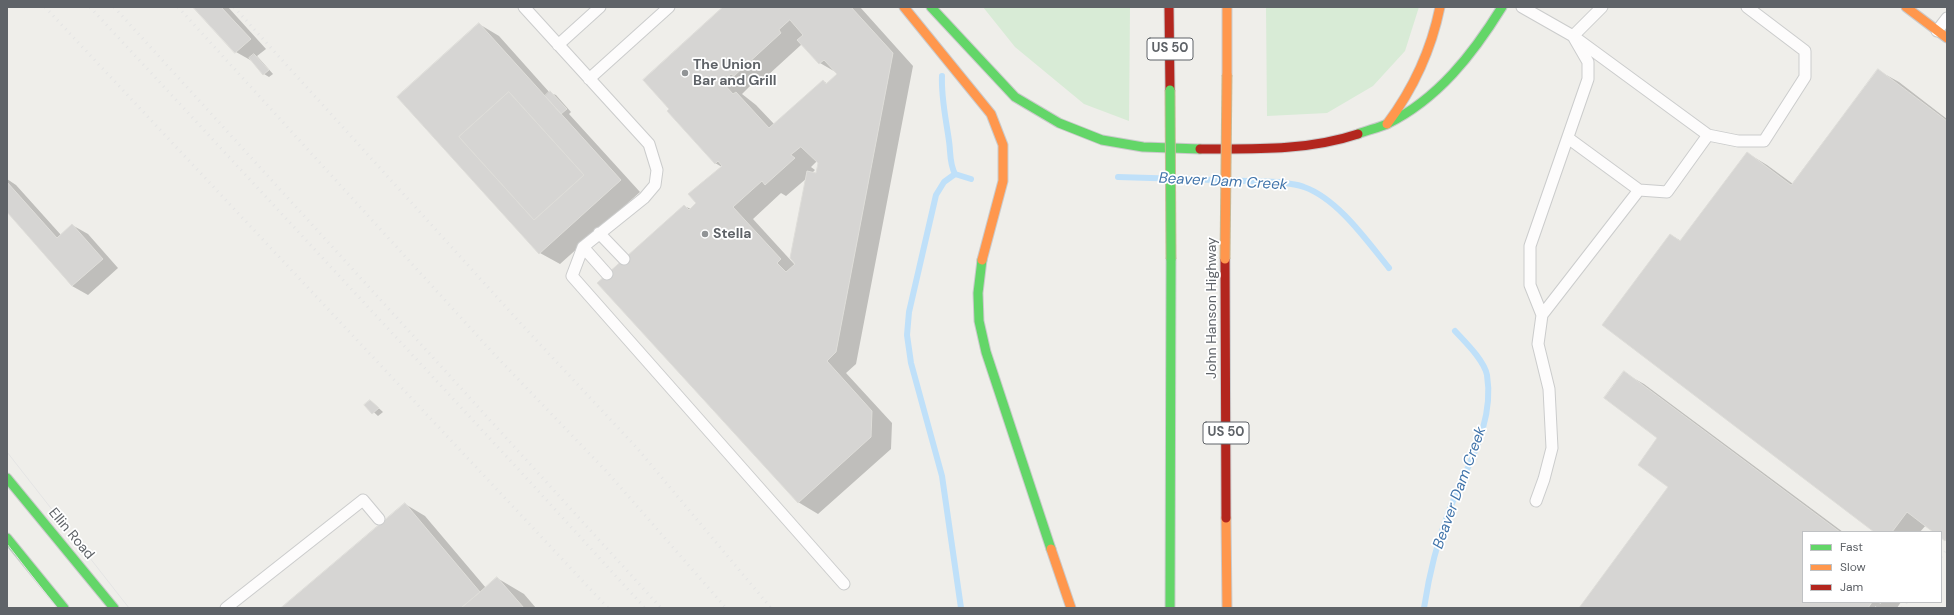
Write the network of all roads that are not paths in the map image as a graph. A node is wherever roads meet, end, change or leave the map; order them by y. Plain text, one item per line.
1 (524, 7) edge
2 (600, 7) edge
3 (669, 7) edge
4 (904, 7) edge
5 (931, 7) edge
6 (1169, 7) edge
7 (1228, 7) edge
8 (1440, 7) edge
9 (1502, 7) edge
10 (1522, 7) edge
11 (1602, 7) edge
12 (1747, 7) edge
13 (1906, 7) edge
14 (1947, 18) edge
15 (1937, 31) junction
16 (1573, 36) junction
17 (1947, 38) edge
18 (558, 45) junction
19 (589, 79) junction
20 (1387, 124) junction
21 (1708, 135) junction
22 (1568, 138) junction
23 (1639, 190) junction
24 (599, 233) junction
25 (584, 247) junction
26 (624, 259) dead end
27 (607, 274) dead end
28 (1542, 314) junction
29 (7, 478) edge
30 (1536, 501) dead end
31 (379, 519) dead end
32 (7, 538) edge
33 (844, 584) dead end
34 (64, 608) edge
35 (114, 608) edge
36 (226, 608) edge
37 (1071, 608) edge
38 (1170, 608) edge
39 (1227, 608) edge

1 - 18 lane
2 - 18 lane
3 - 19 lane
4 - 37 main road
5 - 20 main road
6 - 38 main road, US 50, bridge
7 - 39 main road, John Hanson Highway / US 50, bridge
8 - 20 main road
9 - 20 main road
10 - 16 lane
11 - 16 lane
12 - 21 lane
13 - 15 main road
14 - 15 lane
15 - 17 main road
16 - 21 lane
16 - 22 lane
18 - 19 lane
19 - 24 lane
21 - 23 lane
22 - 23 lane
22 - 28 lane
23 - 28 lane
24 - 25 lane
24 - 26 lane
25 - 27 lane
25 - 33 lane
28 - 30 lane
29 - 35 main road, Ellin Road
31 - 36 lane
32 - 34 main road

